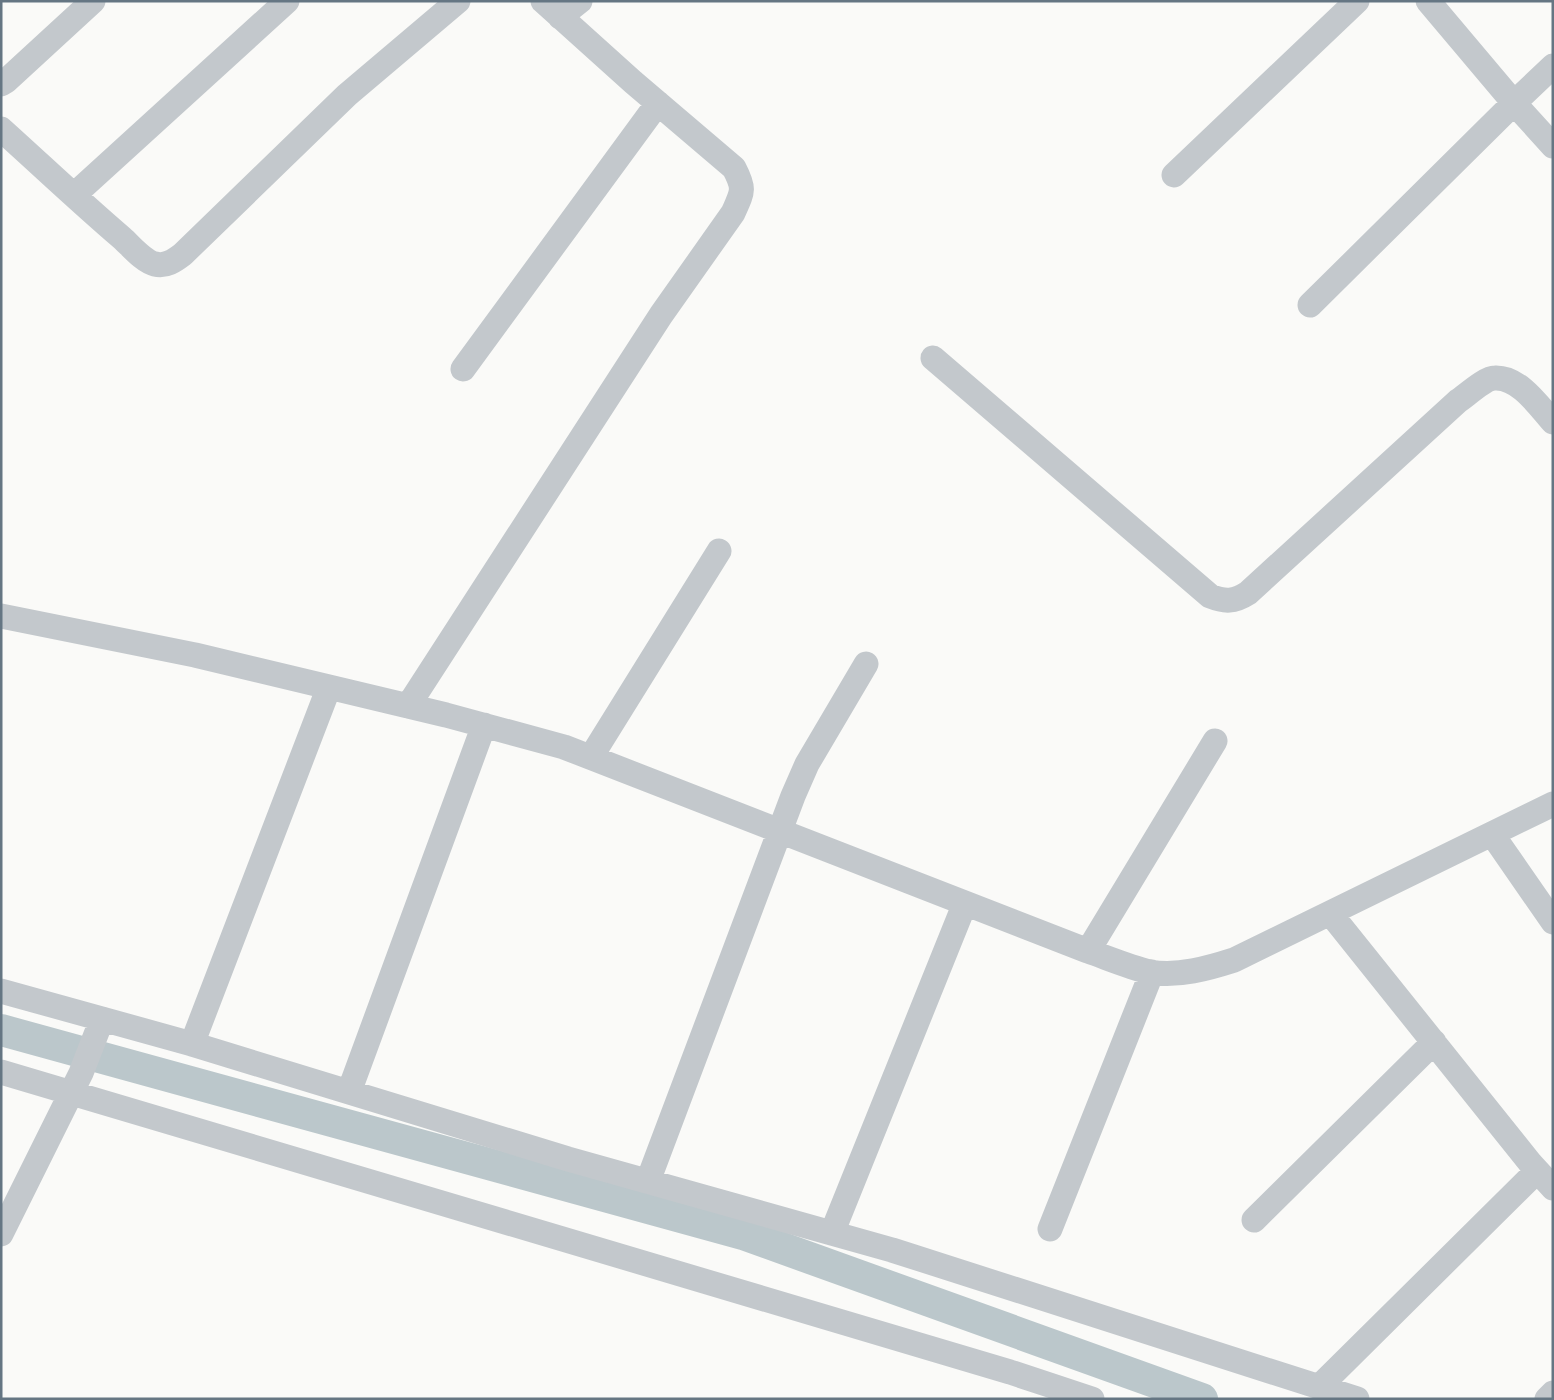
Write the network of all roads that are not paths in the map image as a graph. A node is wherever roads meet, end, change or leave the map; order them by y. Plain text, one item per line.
1 (93, 1) edge
2 (287, 1) edge
3 (458, 1) edge
4 (580, 1) edge
5 (1357, 1) edge
6 (1428, 1) edge
7 (551, 9) edge
8 (1553, 66) edge
9 (1, 84) edge
10 (658, 103) junction
11 (1514, 103) junction
12 (1, 129) edge
13 (1553, 146) edge
14 (1174, 175) dead end
15 (74, 195) junction
16 (1310, 305) dead end
17 (933, 358) dead end
18 (463, 369) dead end
19 (1553, 422) edge
20 (719, 551) dead end
21 (1, 616) edge
22 (866, 664) dead end
23 (330, 687) junction
24 (408, 706) junction
25 (484, 725) junction
26 (1215, 741) dead end
27 (591, 757) junction
28 (1553, 804) edge
29 (780, 830) junction
30 (1492, 834) junction
31 (965, 903) junction
32 (1330, 913) junction
33 (1553, 922) edge
34 (1088, 951) junction
35 (1152, 972) junction
36 (1, 991) edge
37 (98, 1030) junction
38 (1434, 1042) junction
39 (192, 1044) junction
40 (1, 1072) edge
41 (76, 1082) junction
42 (349, 1092) junction
43 (1545, 1179) edge
44 (648, 1181) junction
45 (1254, 1220) dead end
46 (1050, 1229) dead end
47 (832, 1233) junction
48 (1, 1234) edge
49 (1319, 1387) junction
50 (1553, 1393) edge
51 (1092, 1399) edge
52 (1357, 1399) edge
53 (1547, 1399) edge

1 - 9 street
2 - 15 street
3 - 15 street
4 - 7 street
5 - 14 street
6 - 11 street
7 - 10 street
8 - 11 street
10 - 18 street
10 - 24 street
11 - 13 street
11 - 16 street
12 - 15 street
17 - 19 street
20 - 27 street
21 - 23 street
22 - 29 street
23 - 24 street
23 - 39 street
24 - 25 street
25 - 27 street
25 - 42 street
26 - 34 street
27 - 29 street
28 - 30 street
29 - 31 street
29 - 44 street
30 - 32 street
30 - 33 street
31 - 34 street
31 - 47 street
32 - 35 street
32 - 38 street
34 - 35 street
35 - 46 street
36 - 37 street
37 - 39 street
37 - 41 street
38 - 43 street
38 - 45 street
39 - 42 street
40 - 41 street
41 - 48 street
41 - 51 street
42 - 44 street
43 - 49 street
44 - 47 street
47 - 49 street
49 - 52 street
50 - 53 street

